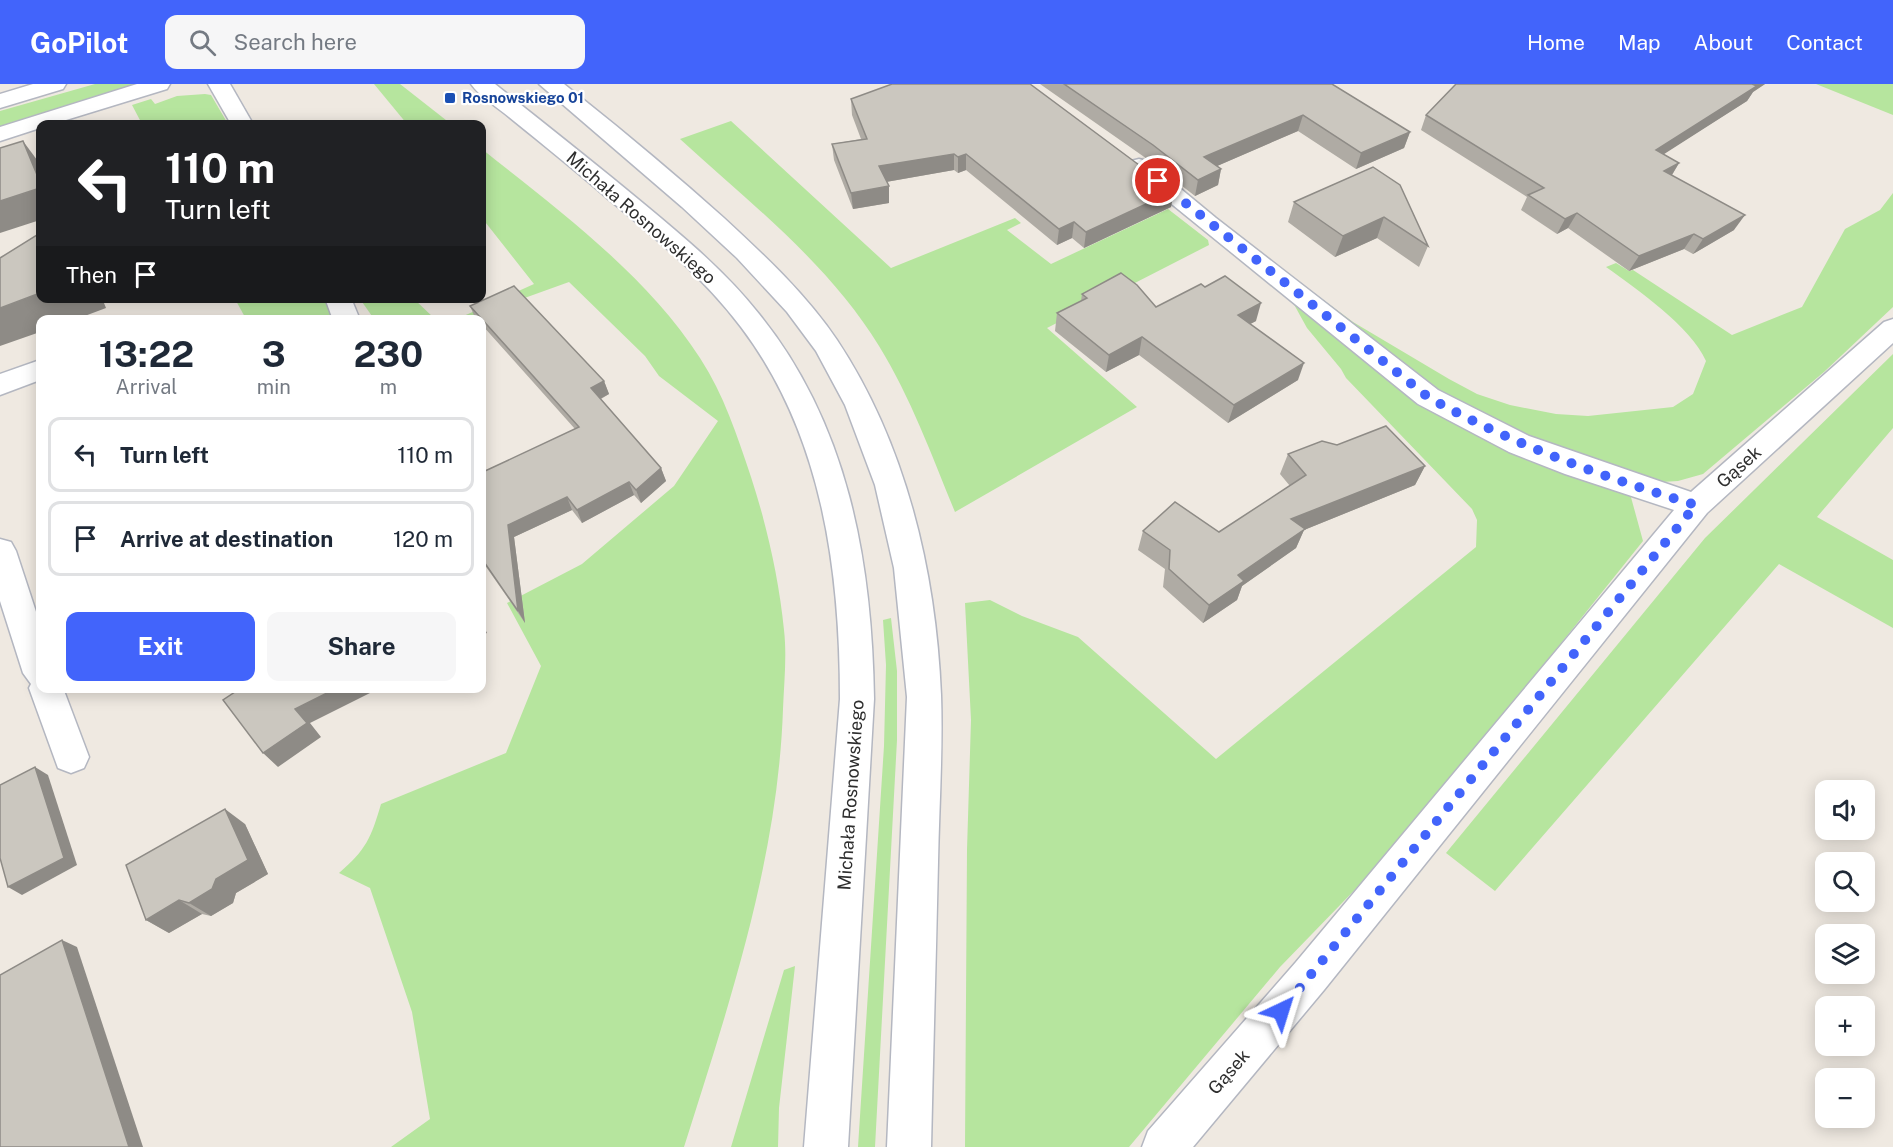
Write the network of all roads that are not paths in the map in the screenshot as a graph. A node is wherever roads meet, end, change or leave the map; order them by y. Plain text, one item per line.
1 (55, 84) edge
2 (159, 84) edge
3 (219, 84) edge
4 (482, 84) edge
5 (550, 84) edge
6 (0, 101) edge
7 (45, 120) edge
8 (240, 120) edge
9 (36, 123) edge
10 (0, 134) edge
11 (1117, 150) edge
12 (1893, 328) edge
13 (36, 372) edge
14 (0, 385) edge
15 (1696, 505) junction
16 (0, 551) edge
17 (36, 661) edge
18 (48, 693) edge
19 (71, 757) dead end
20 (826, 1147) edge
21 (909, 1147) edge
22 (1164, 1147) edge

1 - 6 street
2 - 7 street
3 - 8 street
4 - 20 street, Michała Rosnowskiego
5 - 21 street
9 - 10 street
11 - 15 street
12 - 15 street, Gąsek
13 - 14 street
15 - 22 street, Gąsek
16 - 17 street
18 - 19 street

